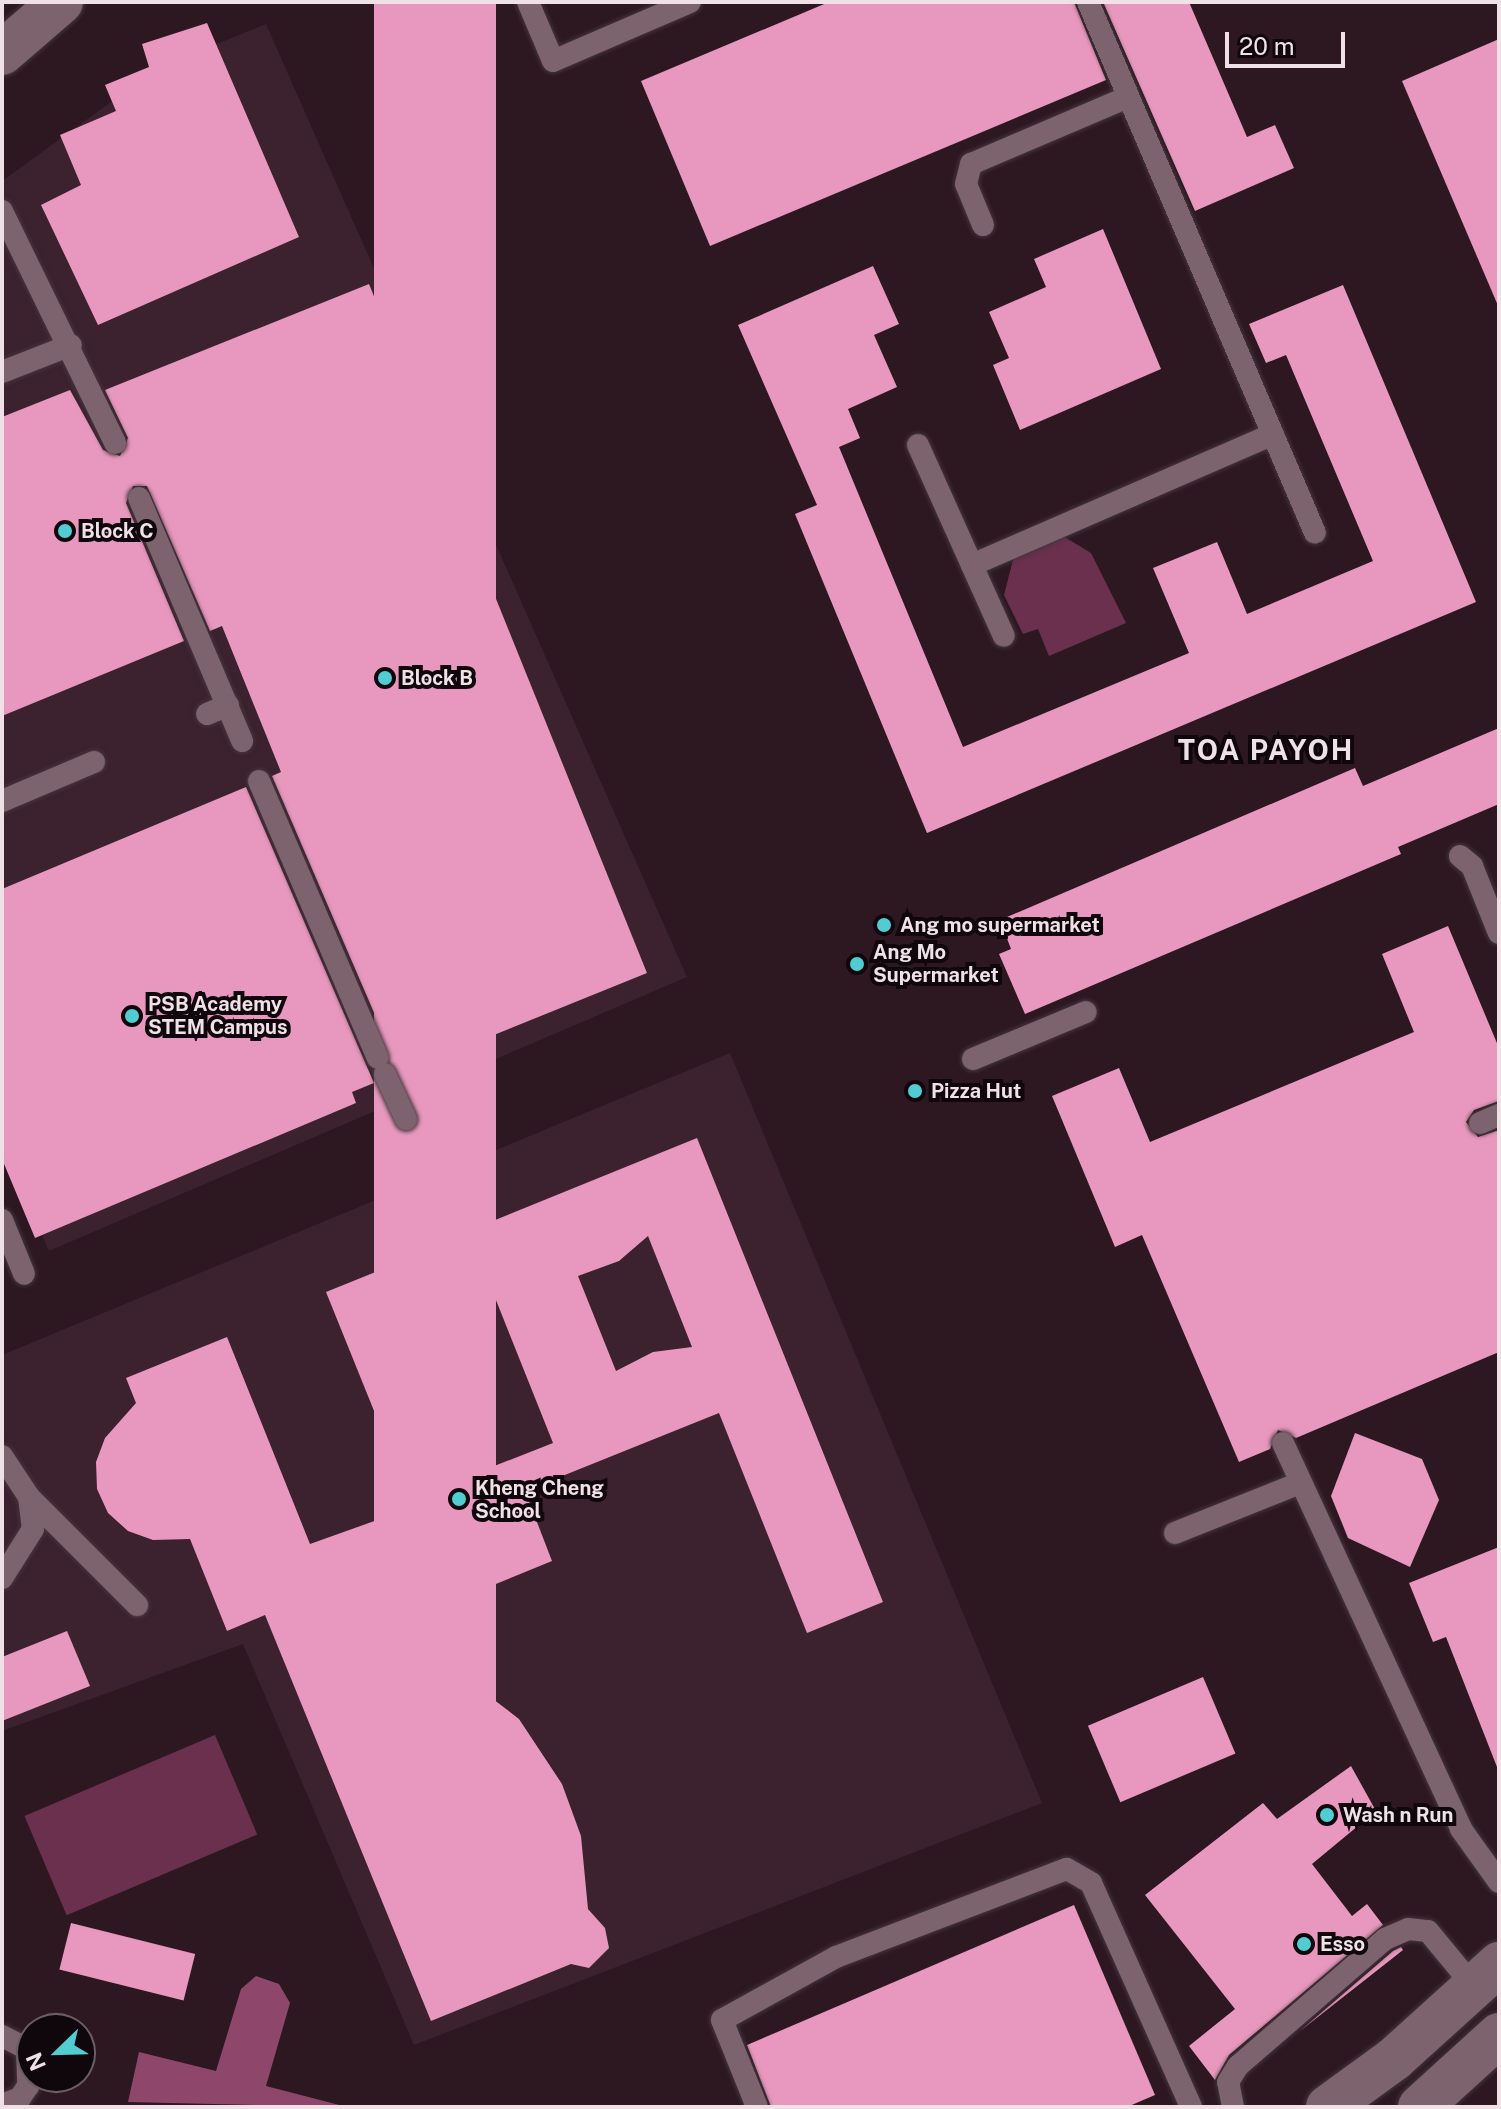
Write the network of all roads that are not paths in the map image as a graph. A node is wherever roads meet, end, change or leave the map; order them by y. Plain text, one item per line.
1 (61, 2) edge
2 (528, 2) edge
3 (690, 2) edge
4 (1088, 2) edge
5 (2, 53) edge
6 (1128, 97) junction
7 (2, 211) edge
8 (983, 225) dead end
9 (71, 345) junction
10 (2, 372) edge
11 (1273, 434) junction
12 (115, 443) dead end
13 (918, 445) dead end
14 (139, 498) dead end
15 (1315, 533) dead end
16 (972, 565) junction
17 (1004, 636) dead end
18 (242, 741) dead end
19 (94, 762) dead end
20 (259, 781) dead end
21 (2, 801) edge
22 (1460, 856) dead end
23 (1499, 933) edge
24 (1086, 1012) dead end
25 (973, 1059) dead end
26 (406, 1119) dead end
27 (2, 1220) edge
28 (24, 1274) dead end
29 (1283, 1443) dead end
30 (2, 1456) edge
31 (1300, 1483) junction
32 (29, 1497) junction
33 (1175, 1533) dead end
34 (2, 1578) edge
35 (137, 1605) dead end
36 (1499, 1882) edge
37 (1487, 1976) edge
38 (1499, 2035) edge
39 (2, 2036) edge
40 (2, 2105) edge
41 (757, 2107) edge
42 (1191, 2107) edge
43 (1233, 2107) edge
44 (1328, 2107) edge
45 (1420, 2107) edge

1 - 5 street
2 - 3 lane
4 - 6 lane
6 - 8 lane
6 - 11 lane
7 - 9 lane
9 - 10 lane
9 - 12 lane
11 - 15 lane
11 - 16 lane
13 - 16 lane
14 - 18 lane
16 - 17 lane
19 - 21 lane
20 - 26 lane
22 - 23 lane
24 - 25 lane
27 - 28 lane
29 - 31 lane
30 - 32 lane
31 - 33 lane
31 - 36 lane
32 - 34 lane
32 - 35 lane
37 - 43 lane
37 - 44 street
38 - 45 street
39 - 40 lane
41 - 42 lane

